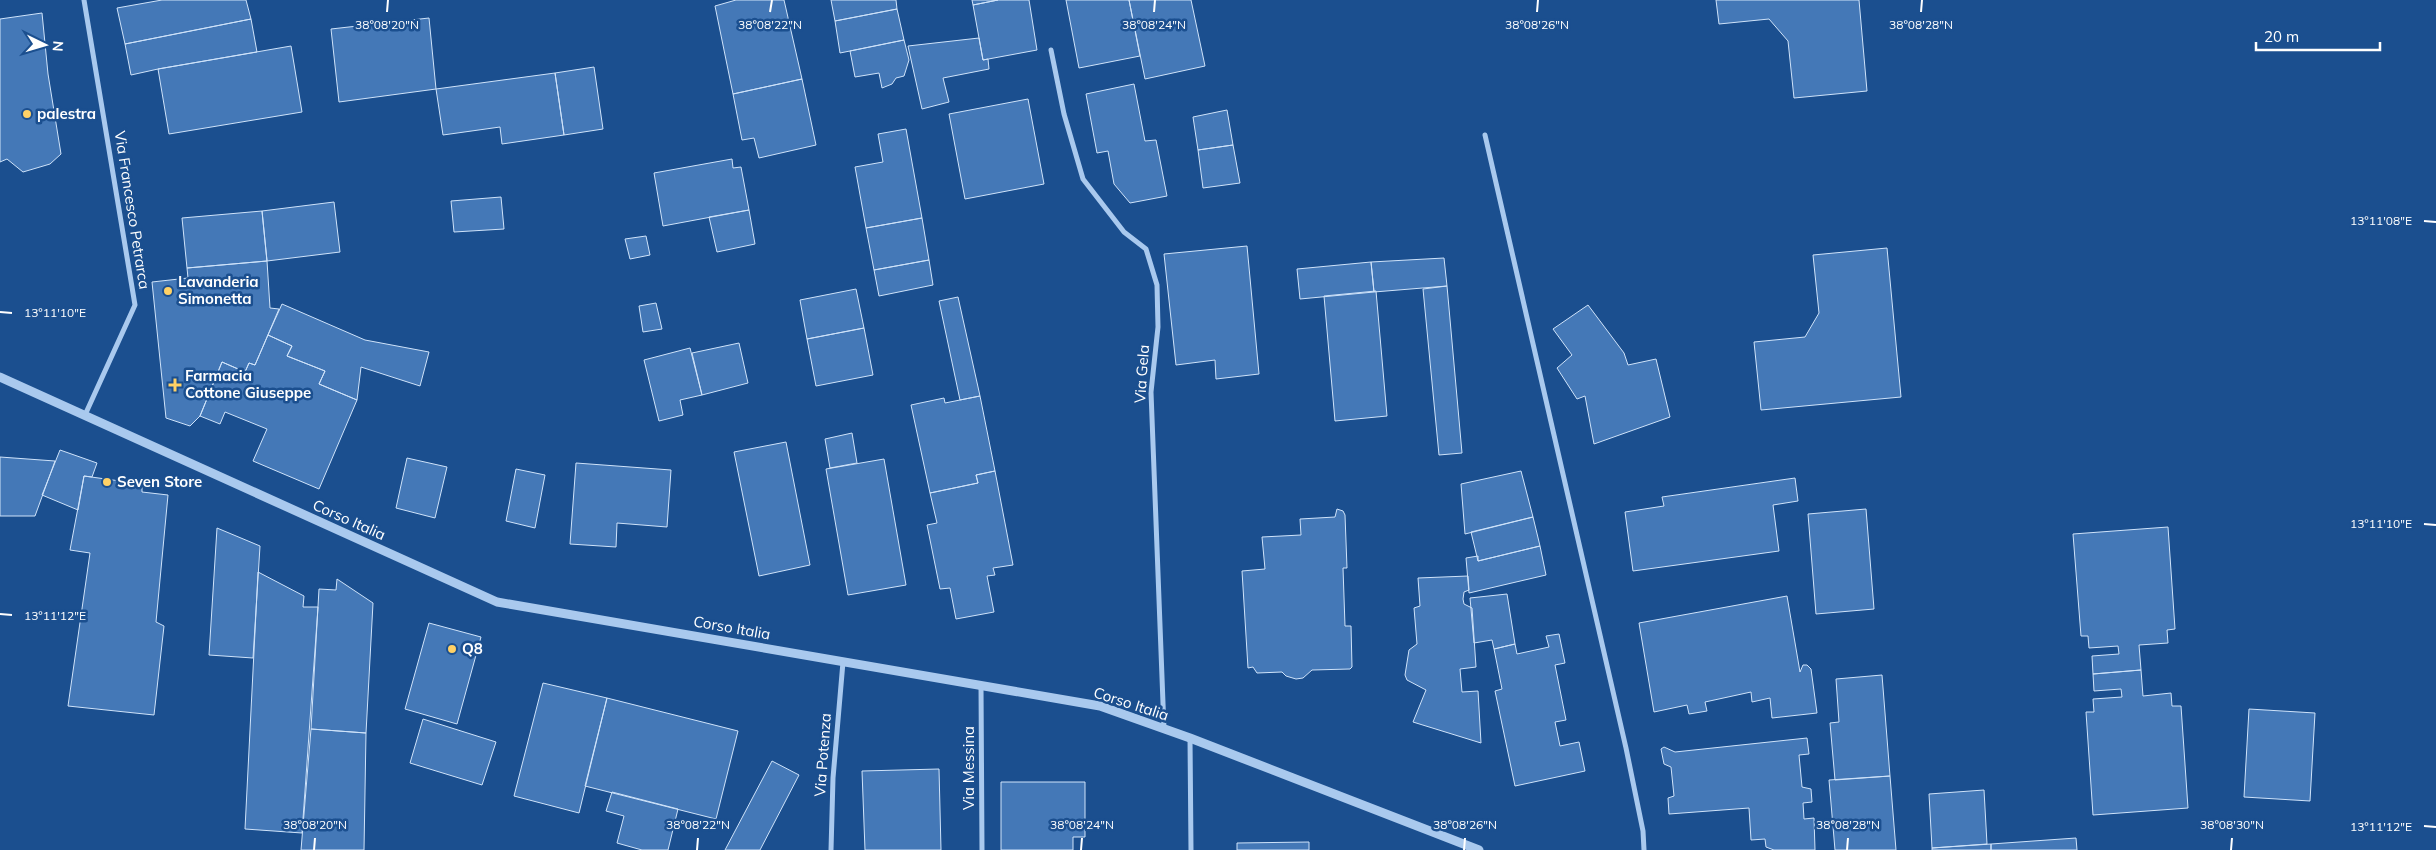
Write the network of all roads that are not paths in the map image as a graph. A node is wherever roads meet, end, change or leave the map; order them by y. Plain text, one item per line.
1 (84, 0) edge
2 (1051, 50) dead end
3 (1485, 134) dead end
4 (0, 377) edge
5 (85, 415) junction
6 (843, 662) junction
7 (981, 685) junction
8 (1164, 729) junction
9 (1190, 738) junction
10 (1474, 849) edge
11 (831, 850) edge
12 (982, 850) edge
13 (1191, 850) edge
14 (1644, 850) edge

1 - 5 street, Via Francesco Petrarca
2 - 8 street, Via Gela
3 - 14 street
4 - 5 street, Corso Italia
5 - 6 street, Corso Italia
6 - 7 street, Corso Italia
6 - 11 street, Via Potenza
7 - 8 street, Corso Italia
7 - 12 street, Via Messina
8 - 9 street, Corso Italia
9 - 10 street, Corso Italia
9 - 13 street

